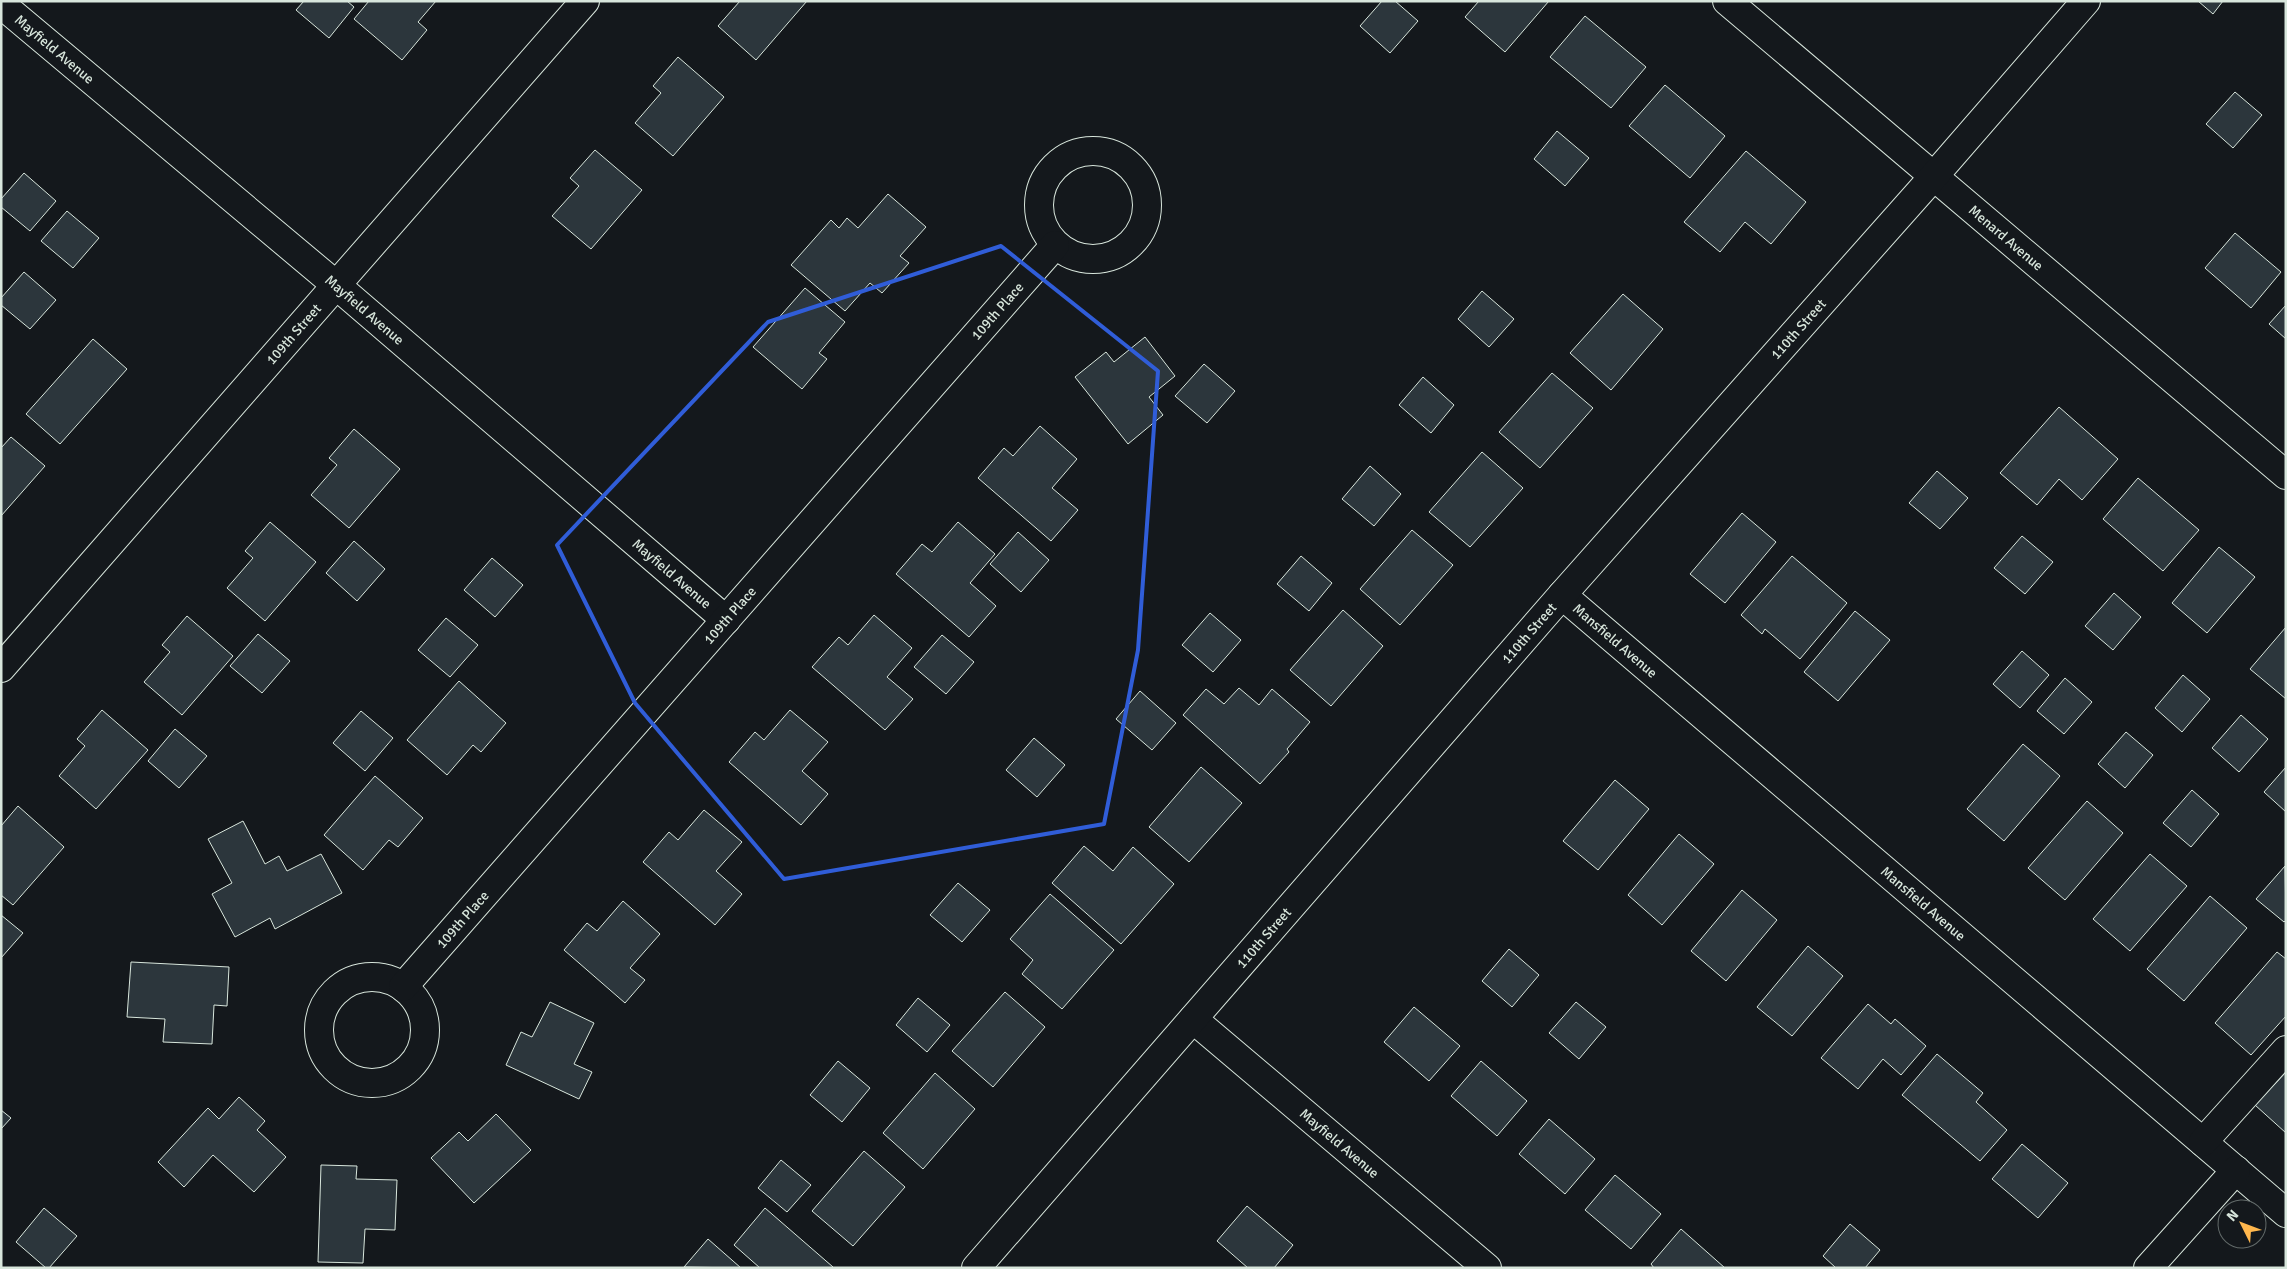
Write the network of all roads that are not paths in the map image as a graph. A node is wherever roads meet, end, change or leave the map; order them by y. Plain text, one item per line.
1 (585, 1) edge
2 (1727, 1) edge
3 (2086, 1) edge
4 (1, 4) edge
5 (1934, 176) junction
6 (1055, 244) dead end
7 (336, 285) junction
8 (2286, 475) edge
9 (1562, 595) junction
10 (726, 620) junction
11 (1, 668) edge
12 (404, 987) dead end
13 (1193, 1019) junction
14 (2286, 1050) edge
15 (2203, 1142) junction
16 (2236, 1170) junction
17 (2286, 1213) edge
18 (976, 1268) edge
19 (1487, 1268) edge
20 (2148, 1268) edge

1 - 7 street, 109th Street
2 - 5 street, Menard Avenue
3 - 5 street, 110th Street
4 - 7 street, Mayfield Avenue
5 - 8 street, Menard Avenue
5 - 9 street, 110th Street
6 - 10 street, 109th Place
7 - 10 street, Mayfield Avenue
7 - 11 street, 109th Street
9 - 13 street, 110th Street
9 - 15 street, Mansfield Avenue
10 - 12 street, 109th Place
13 - 18 street, 110th Street
13 - 19 street, Mayfield Avenue
14 - 15 street
15 - 16 street, Mansfield Avenue
16 - 17 street, Mansfield Avenue
16 - 20 street

